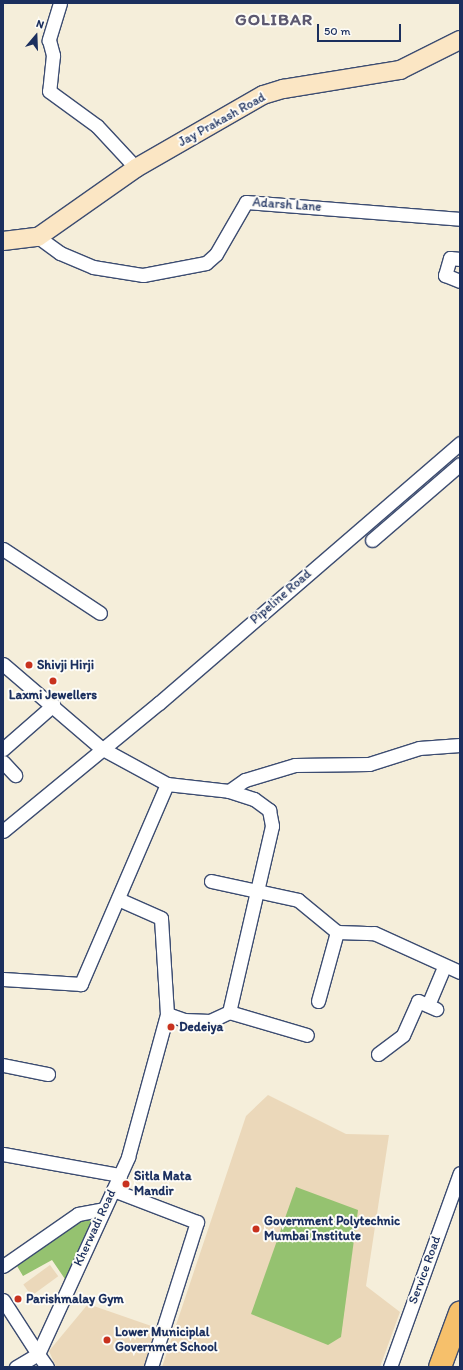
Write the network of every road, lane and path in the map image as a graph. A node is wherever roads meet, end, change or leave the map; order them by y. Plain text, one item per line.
1 (60, 3) edge
2 (460, 40) edge
3 (136, 168) junction
4 (460, 219) edge
5 (38, 237) junction
6 (3, 242) edge
7 (460, 259) edge
8 (460, 281) edge
9 (460, 443) edge
10 (460, 464) edge
11 (372, 540) dead end
12 (3, 549) edge
13 (100, 613) dead end
14 (6, 671) edge
15 (54, 705) junction
16 (460, 745) edge
17 (101, 748) junction
18 (3, 749) edge
19 (3, 762) edge
20 (15, 775) dead end
21 (167, 784) junction
22 (229, 791) junction
23 (3, 831) edge
24 (211, 882) dead end
25 (254, 892) junction
26 (118, 899) junction
27 (337, 932) junction
28 (444, 967) junction
29 (460, 972) edge
30 (3, 979) edge
31 (318, 1001) dead end
32 (229, 1012) junction
33 (167, 1014) junction
34 (307, 1034) dead end
35 (378, 1054) dead end
36 (3, 1065) edge
37 (48, 1074) dead end
38 (4, 1155) edge
39 (460, 1173) edge
40 (120, 1175) junction
41 (113, 1190) junction
42 (104, 1209) junction
43 (3, 1266) edge
44 (3, 1300) edge
45 (460, 1313) edge
46 (38, 1354) junction
47 (440, 1366) edge
48 (16, 1367) edge
49 (47, 1367) edge
50 (150, 1367) edge
51 (390, 1367) edge

1 - 3 street
2 - 3 street, Jay Prakash Road
3 - 5 street, Jay Prakash Road
4 - 5 street, Adarsh Lane
5 - 6 street, Jay Prakash Road
7 - 8 street
9 - 17 street, Pipeline Road
10 - 11 street
12 - 13 street
14 - 15 street
15 - 17 street
15 - 18 street
16 - 22 street
17 - 21 street
17 - 23 street, Pipeline Road
19 - 20 street
21 - 22 street
21 - 26 street
22 - 25 street
24 - 25 street
25 - 27 street
25 - 32 street
26 - 30 street
26 - 33 street, Kherwadi Road
27 - 28 street
27 - 31 street
28 - 29 street
28 - 35 street
32 - 33 street
32 - 34 street
33 - 40 street, Kherwadi Road
36 - 37 street
38 - 40 street
39 - 51 street, Service Road
40 - 41 street, Kherwadi Road
41 - 42 street, Kherwadi Road
41 - 50 street
42 - 43 street
42 - 46 street, Kherwadi Road
44 - 46 street
45 - 47 highway
46 - 48 street
46 - 49 street

